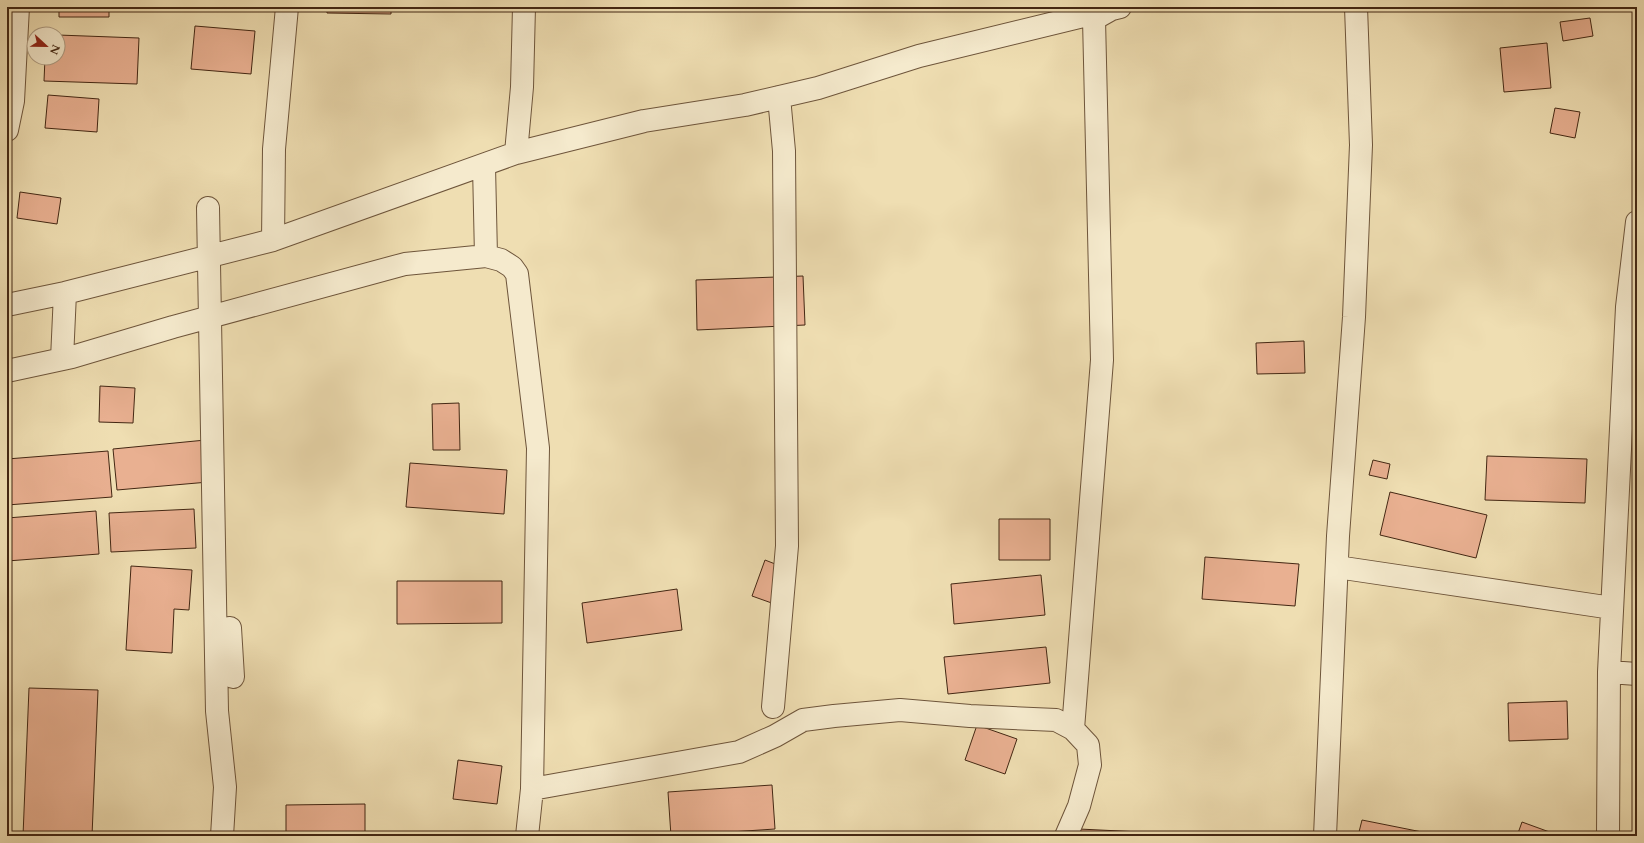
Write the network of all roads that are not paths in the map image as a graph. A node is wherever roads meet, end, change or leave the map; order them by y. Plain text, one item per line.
1 (18, 7) edge
2 (287, 7) edge
3 (524, 7) edge
4 (1116, 7) edge
5 (1356, 7) edge
6 (779, 97) junction
7 (7, 130) edge
8 (516, 153) junction
9 (484, 166) junction
10 (208, 208) junction
11 (1637, 222) edge
12 (273, 240) junction
13 (486, 256) junction
14 (206, 257) junction
15 (65, 292) junction
16 (7, 305) edge
17 (213, 316) junction
18 (62, 359) junction
19 (7, 371) edge
20 (1337, 567) junction
21 (1612, 608) junction
22 (1609, 672) junction
23 (1637, 674) edge
24 (233, 677) dead end
25 (773, 707) dead end
26 (1073, 728) junction
27 (532, 789) junction
28 (222, 836) edge
29 (527, 836) edge
30 (1066, 836) edge
31 (1325, 836) edge
32 (1608, 836) edge

1 - 7 street
2 - 12 street
3 - 8 street
4 - 6 street
4 - 26 street
5 - 20 street
6 - 8 street
6 - 25 street
8 - 9 street
9 - 12 street
9 - 13 street
10 - 17 street
10 - 24 street
10 - 28 street
11 - 21 street
12 - 14 street
13 - 17 street
13 - 27 street
14 - 15 street
14 - 17 street
15 - 16 street
15 - 18 street
17 - 18 street
18 - 19 street
20 - 21 street
20 - 31 street
21 - 22 street
22 - 23 street
22 - 32 street
26 - 27 street
26 - 30 street
27 - 29 street

